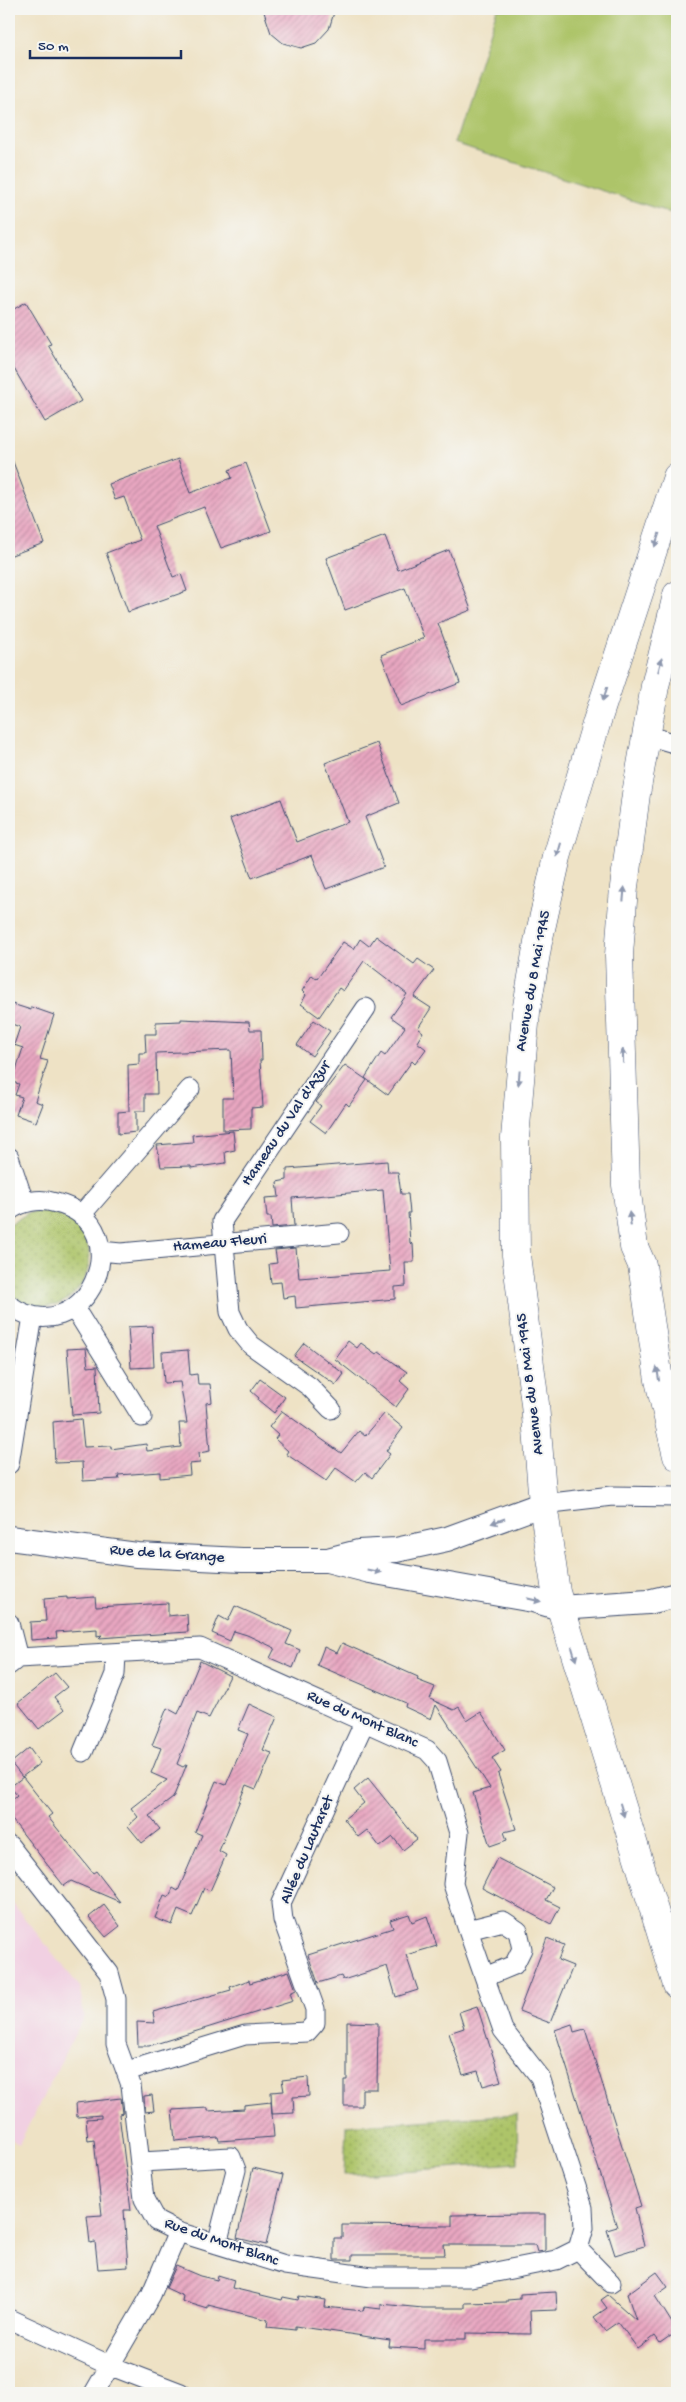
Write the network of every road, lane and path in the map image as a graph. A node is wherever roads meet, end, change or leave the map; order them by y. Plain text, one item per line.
1 (677, 477) edge
2 (677, 595) edge
3 (646, 736) junction
4 (677, 744) edge
5 (366, 1008) dead end
6 (190, 1089) dead end
7 (9, 1157) edge
8 (27, 1202) junction
9 (9, 1211) edge
10 (81, 1215) junction
11 (339, 1233) dead end
12 (224, 1245) junction
13 (100, 1251) junction
14 (9, 1306) edge
15 (72, 1309) junction
16 (32, 1316) junction
17 (331, 1409) dead end
18 (142, 1417) dead end
19 (677, 1456) edge
20 (9, 1464) edge
21 (677, 1497) edge
22 (543, 1504) junction
23 (9, 1538) edge
24 (326, 1560) junction
25 (677, 1595) edge
26 (560, 1608) junction
27 (9, 1623) edge
28 (116, 1654) junction
29 (13, 1662) edge
30 (365, 1721) junction
31 (84, 1752) dead end
32 (9, 1845) edge
33 (468, 1930) junction
34 (485, 1977) junction
35 (677, 1985) edge
36 (126, 2071) junction
37 (141, 2162) junction
38 (178, 2232) junction
39 (217, 2244) junction
40 (578, 2249) junction
41 (611, 2283) dead end
42 (9, 2319) edge
43 (111, 2366) junction
44 (94, 2393) edge
45 (181, 2393) edge

1 -> 22 main road, Avenue du 8 Mai 1945
3 -> 2 main road
3 - 4 street
19 -> 3 main road
5 - 12 street, Hameau du Val d'Azur
6 - 10 street
7 - 8 street
8 - 9 street
8 - 10 street
10 - 13 street
11 - 12 street, Hameau Fleuri
12 - 13 street, Hameau Fleuri
12 - 17 street, Hameau du Val d'Azur
13 - 15 street
14 - 16 street
15 - 16 street
15 - 18 street
16 - 20 street
21 - 22 street
22 -> 24 street, Rue de la Grange
22 - 26 main road, Avenue du 8 Mai 1945
23 - 24 street, Rue de la Grange
24 -> 26 street, Rue de la Grange
25 - 26 street
26 -> 35 main road, Avenue du 8 Mai 1945
27 - 29 street
28 - 29 street, Rue du Mont Blanc
28 - 30 street, Rue du Mont Blanc
28 - 31 street
30 - 33 street, Rue du Mont Blanc
30 - 36 street, Allée du Lautaret
32 - 36 street, Rue du Mont Blanc
33 - 34 street, Rue du Mont Blanc
33 - 34 street
34 - 40 street, Rue du Mont Blanc
36 - 37 street, Rue du Mont Blanc
37 - 38 street, Rue du Mont Blanc
37 - 39 street
38 - 39 street, Rue du Mont Blanc
38 - 43 street
39 - 40 street, Rue du Mont Blanc
40 - 41 street
42 - 43 street
43 - 44 street
43 - 45 street

